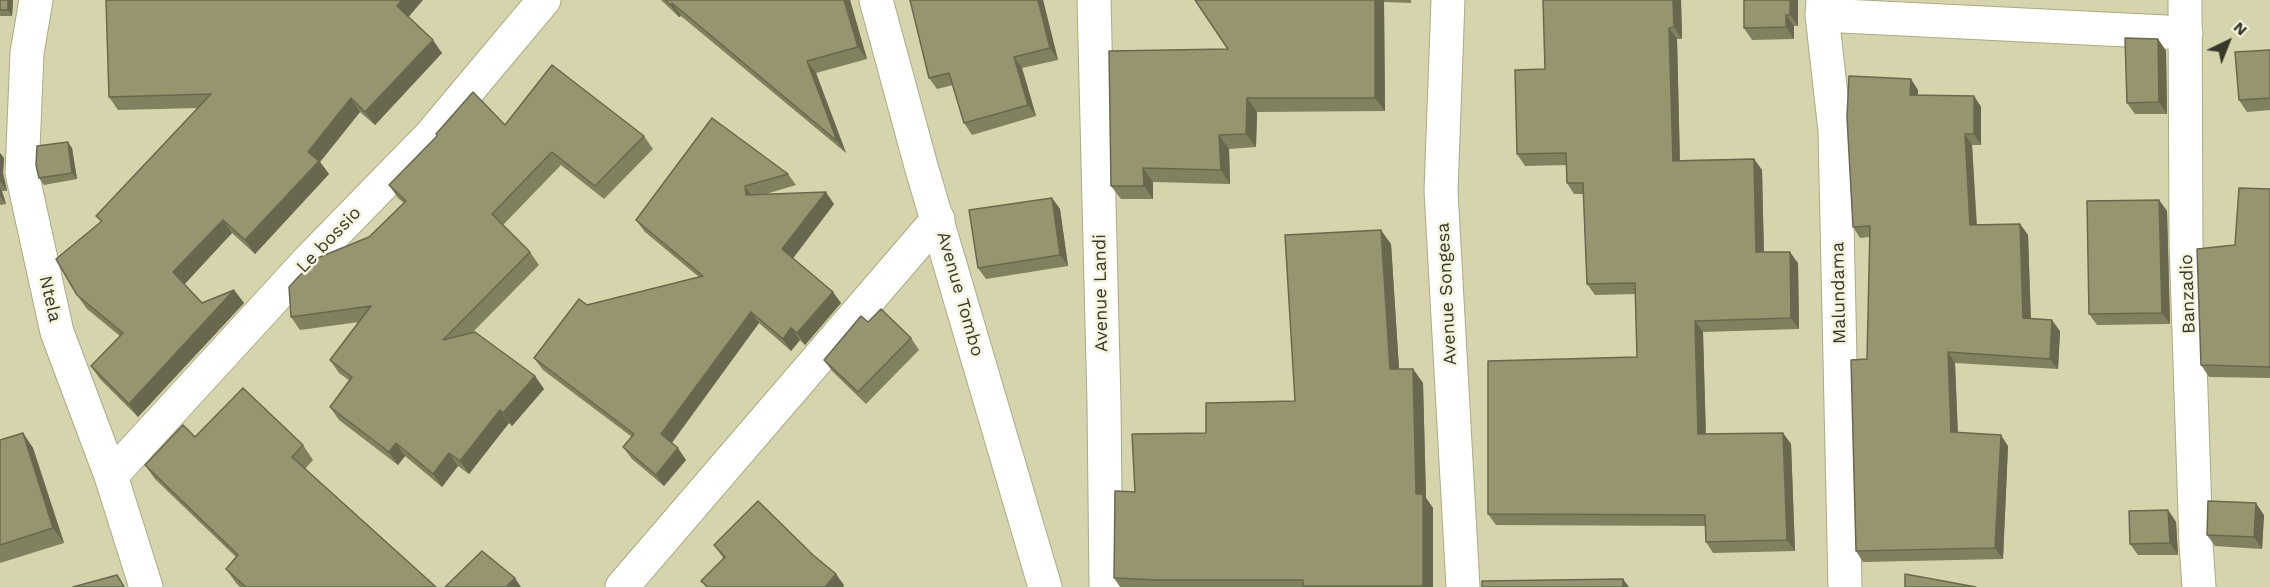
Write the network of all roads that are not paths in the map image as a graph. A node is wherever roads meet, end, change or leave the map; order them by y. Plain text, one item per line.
1 (36, 0) edge
2 (544, 0) edge
3 (876, 0) edge
4 (1094, 0) edge
5 (1448, 0) edge
6 (2185, 0) edge
7 (1823, 8) edge
8 (2186, 33) junction
9 (938, 219) junction
10 (111, 476) junction
11 (146, 587) edge
12 (622, 587) edge
13 (1045, 587) edge
14 (1106, 587) edge
15 (1463, 587) edge
16 (1845, 587) edge
17 (2199, 587) edge

1 - 10 street, Ntela
2 - 10 street, Le bossio
3 - 9 street, Avenue Tombo
4 - 14 street, Avenue Landi
5 - 15 street, Avenue Songesa
6 - 8 street, Banzadio
7 - 8 street
7 - 16 street, Malundama
8 - 17 street, Banzadio
9 - 12 street
9 - 13 street, Avenue Tombo
10 - 11 street, Ntela

